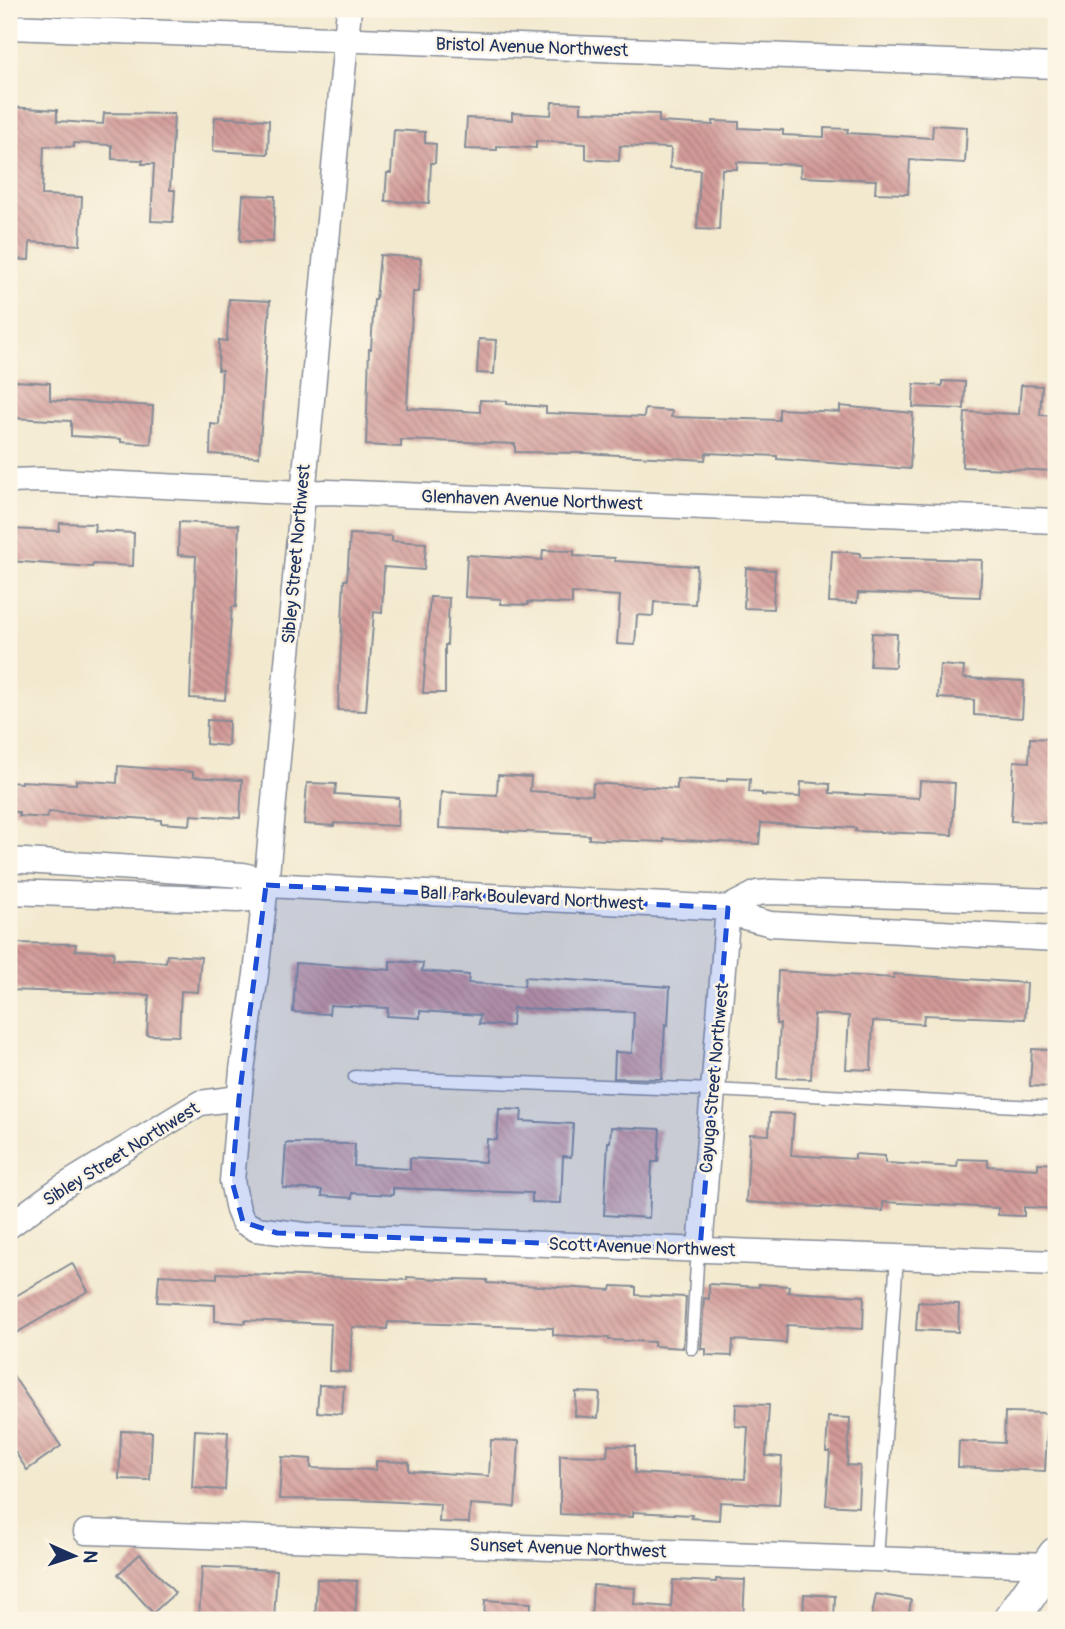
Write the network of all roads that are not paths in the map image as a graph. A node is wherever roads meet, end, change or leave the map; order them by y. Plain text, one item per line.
1 (349, 9) edge
2 (9, 27) edge
3 (347, 41) junction
4 (1056, 66) edge
5 (9, 481) edge
6 (302, 493) junction
7 (1056, 521) edge
8 (9, 860) edge
9 (266, 886) junction
10 (9, 892) edge
11 (1056, 901) edge
12 (728, 908) junction
13 (1056, 939) edge
14 (355, 1077) dead end
15 (713, 1090) junction
16 (239, 1098) junction
17 (1056, 1108) edge
18 (237, 1210) joint
19 (9, 1226) edge
20 (700, 1249) junction
21 (897, 1256) junction
22 (1056, 1262) edge
23 (692, 1348) dead end
24 (86, 1532) dead end
25 (877, 1559) junction
26 (1053, 1560) edge
27 (1011, 1620) edge

1 - 3 street, Sibley Street Northwest
2 - 3 street, Bristol Avenue Northwest
3 - 4 street, Bristol Avenue Northwest
3 - 6 street, Sibley Street Northwest
5 - 6 street, Glenhaven Avenue Northwest
6 - 7 street, Glenhaven Avenue Northwest
6 - 9 street, Sibley Street Northwest
8 - 9 street
9 - 10 street, Ball Park Boulevard Northwest
9 - 12 street, Ball Park Boulevard Northwest
9 - 16 street, Sibley Street Northwest
11 - 12 street, Ball Park Boulevard Northwest
12 - 13 street
12 - 15 street, Cayuga Street Northwest
14 - 15 lane
15 - 17 lane
15 - 20 street, Cayuga Street Northwest
16 - 18 street, Sibley Street Northwest
16 - 19 street, Sibley Street Northwest
18 - 20 street, Scott Avenue Northwest
20 - 21 street, Scott Avenue Northwest
20 - 23 lane
21 - 22 street, Scott Avenue Northwest
21 - 25 lane
24 - 25 street, Sunset Avenue Northwest
25 - 26 street, Sunset Avenue Northwest
26 - 27 main road

